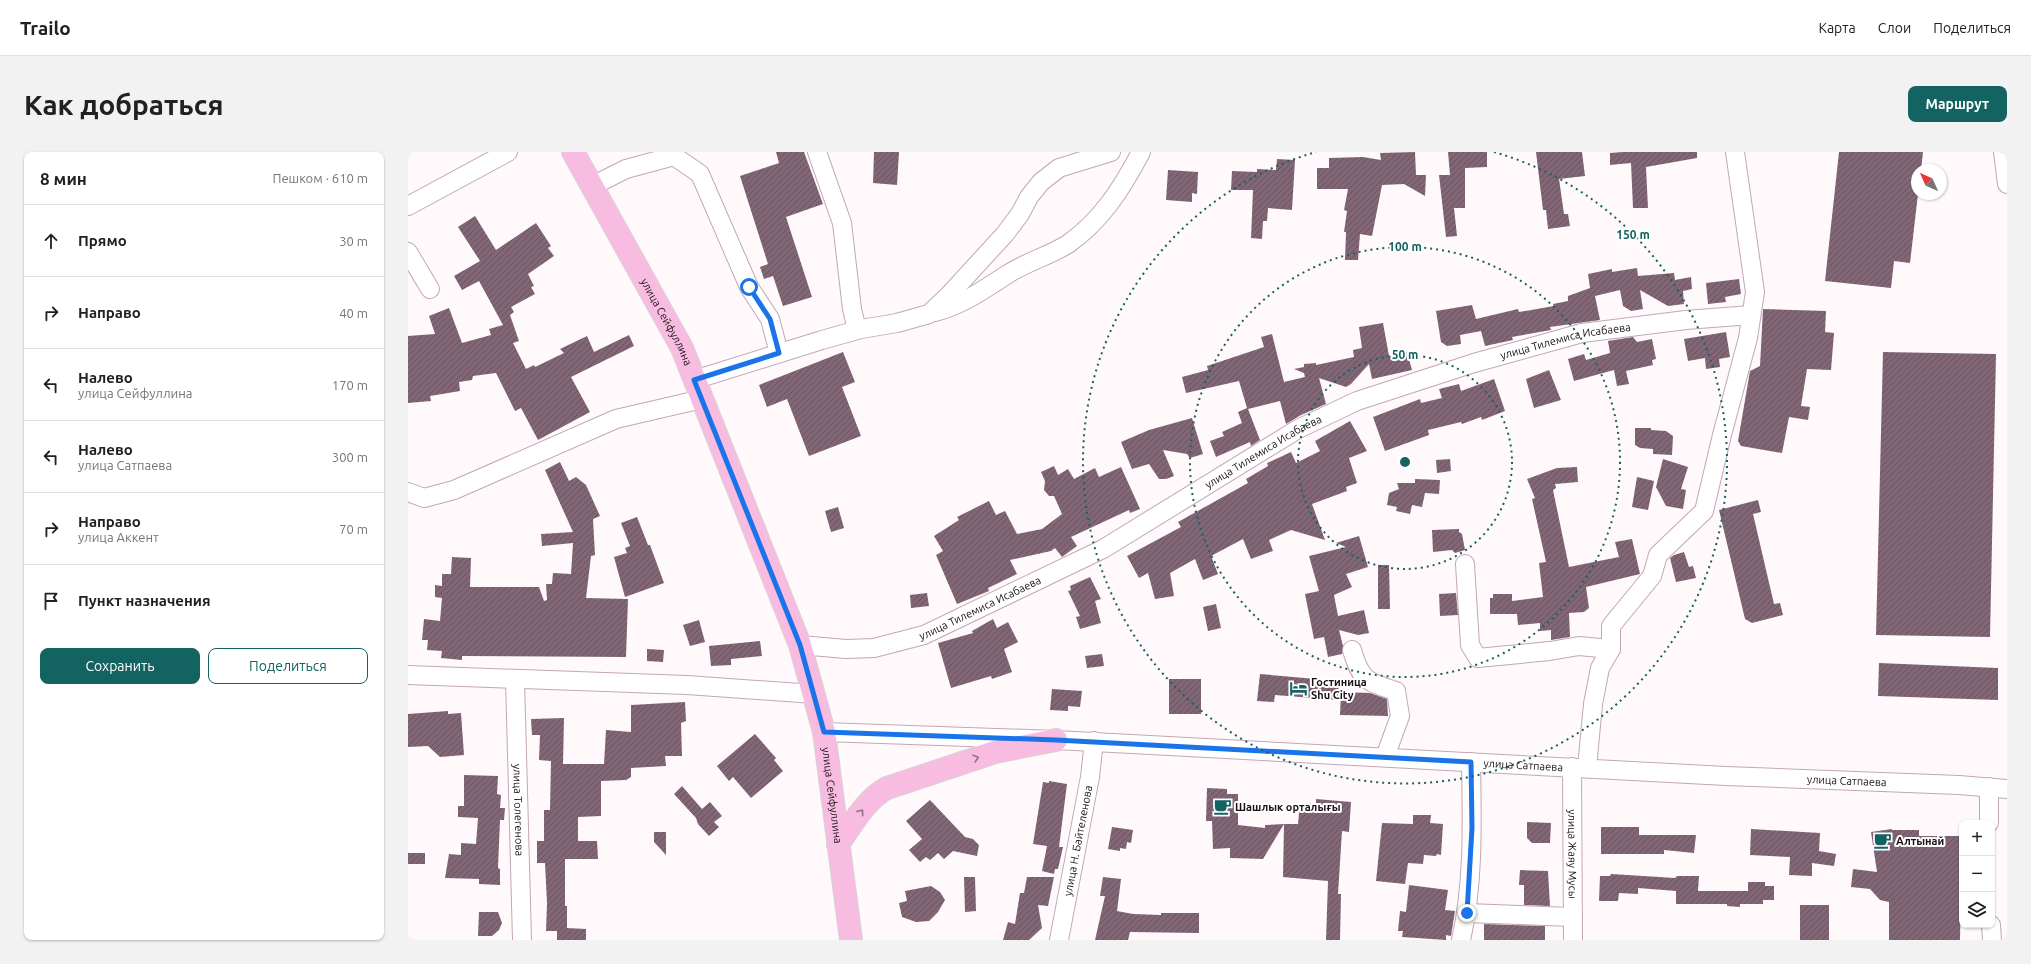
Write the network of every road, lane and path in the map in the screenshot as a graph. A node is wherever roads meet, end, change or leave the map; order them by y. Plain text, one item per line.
1 (508, 152) edge
2 (573, 152) edge
3 (817, 152) edge
4 (1111, 152) edge
5 (1141, 152) edge
6 (2003, 152) edge
7 (675, 154) edge
8 (1737, 154) edge
9 (2007, 184) edge
10 (592, 186) junction
11 (408, 206) edge
12 (408, 252) edge
13 (430, 289) dead end
14 (929, 314) junction
15 (1752, 315) junction
16 (857, 330) junction
17 (779, 353) junction
18 (698, 389) junction
19 (408, 492) edge
20 (1465, 564) dead end
21 (800, 645) junction
22 (1611, 649) junction
23 (1352, 650) dead end
24 (408, 675) edge
25 (515, 680) junction
26 (814, 694) junction
27 (824, 732) junction
28 (1056, 740) junction
29 (1094, 742) junction
30 (1385, 757) junction
31 (1471, 762) junction
32 (1579, 768) junction
33 (1989, 787) junction
34 (2007, 789) edge
35 (1989, 820) edge
36 (838, 844) junction
37 (1467, 913) junction
38 (1573, 917) junction
39 (1991, 928) edge
40 (522, 940) edge
41 (851, 940) edge
42 (1059, 940) edge
43 (1461, 940) edge
44 (1573, 940) edge
45 (1992, 940) edge

1 - 11 street
2 - 10 main road, улица Сейфуллина
3 - 16 street
4 - 14 street
5 - 14 street
6 - 9 street
7 - 10 street
7 - 17 street
8 - 15 street
10 - 18 main road, улица Сейфуллина
12 - 13 street
14 - 16 street
15 - 21 street, улица Тилемиса Исабаева
15 - 22 street
16 - 17 street
17 - 18 street
18 - 19 street
18 - 21 main road, улица Сейфуллина
20 - 22 street
21 - 26 main road, улица Сейфуллина
22 - 32 street, улица Жаяу Мусы
23 - 30 street
24 - 25 street
25 - 26 street
25 - 40 street, улица Толегенова
26 - 27 main road, улица Сейфуллина
27 - 28 street, улица Сатпаева
27 - 36 main road, улица Сейфуллина
28 - 29 street, улица Сатпаева
36 -> 28 main road
29 - 30 street, улица Сатпаева
29 - 42 street, улица Н. Байтеленова
30 - 31 street, улица Сатпаева
31 - 32 street, улица Сатпаева
31 - 37 street
32 - 33 street, улица Сатпаева
32 - 38 street, улица Жаяу Мусы
33 - 34 street, улица Сатпаева
33 - 35 street
36 - 41 main road, улица Сейфуллина
37 - 38 street
37 - 43 street
38 - 44 street, улица Жаяу Мусы
39 - 45 street

